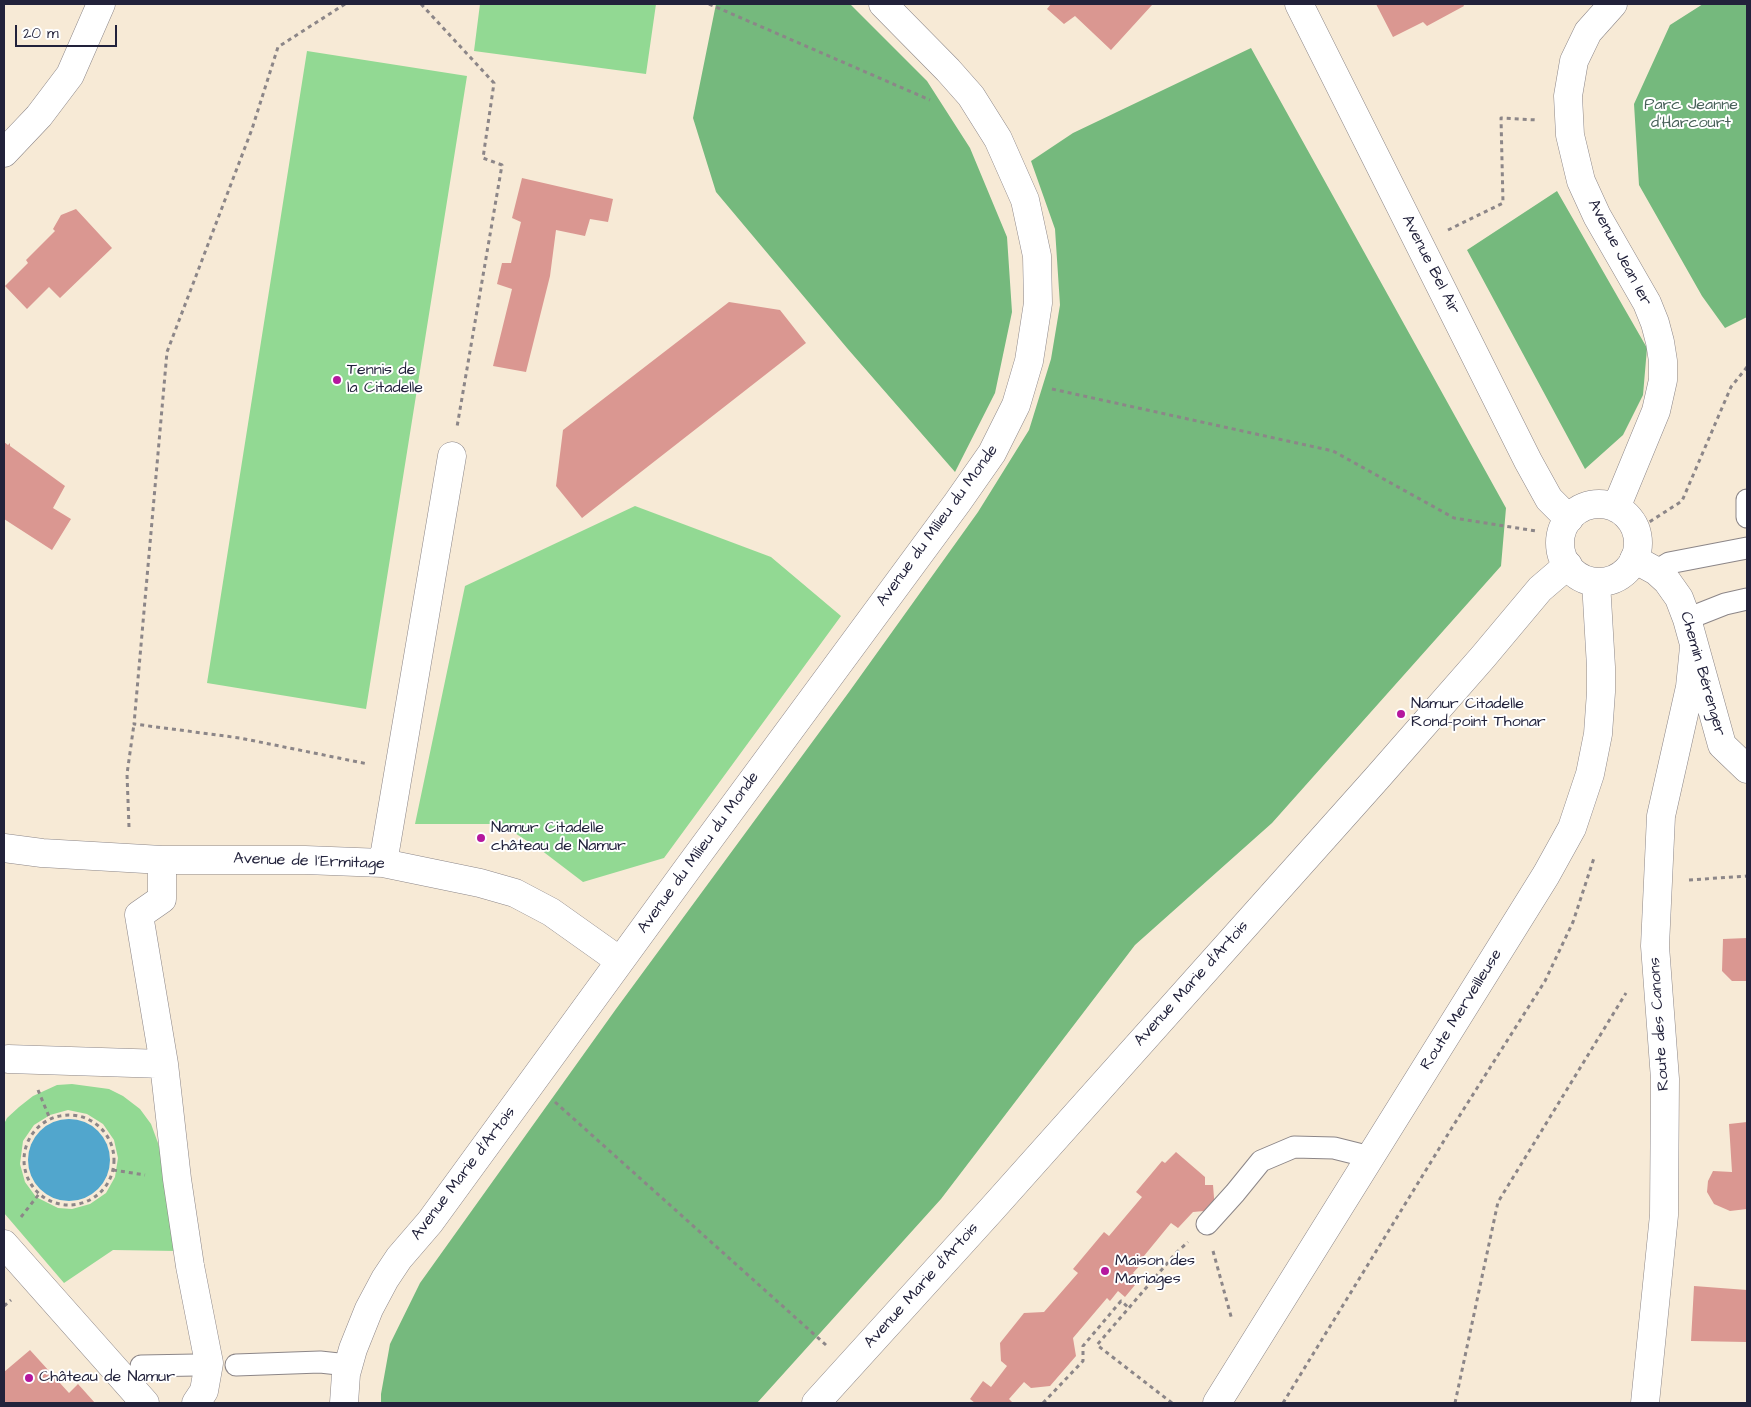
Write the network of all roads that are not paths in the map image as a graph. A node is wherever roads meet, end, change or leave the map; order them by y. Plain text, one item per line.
1 (100, 4) edge
2 (883, 4) edge
3 (1299, 4) edge
4 (1598, 10) edge
5 (4, 153) edge
6 (452, 456) road end
7 (1747, 500) edge
8 (1616, 508) junction
9 (1747, 517) edge
10 (1565, 528) junction
11 (1747, 548) edge
12 (1568, 565) junction
13 (1645, 565) junction
14 (1596, 582) junction
15 (1747, 599) edge
16 (1687, 619) junction
17 (1694, 648) junction
18 (1747, 769) edge
19 (4, 848) edge
20 (162, 860) junction
21 (383, 863) junction
22 (620, 962) junction
23 (5, 1058) edge
24 (164, 1064) junction
25 (1370, 1157) junction
26 (1207, 1224) road end
27 (4, 1244) edge
28 (196, 1365) dead end
29 (236, 1365) dead end
30 (348, 1365) junction
31 (142, 1366) dead end
32 (145, 1403) edge
33 (196, 1403) edge
34 (344, 1403) edge
35 (816, 1403) edge
36 (1217, 1403) edge
37 (1645, 1403) edge

1 - 5 street
2 - 22 street, Avenue du Milieu du Monde
3 - 10 street, Avenue Bel Air
4 - 8 street, Avenue Jean Ier
6 - 21 street
7 - 9 lane
8 - 10 street
8 - 13 street
10 - 12 street
11 - 13 lane
12 - 14 street
12 - 35 street, Avenue Marie d'Artois
13 - 14 street
13 - 16 street, Chemin Bérenger
14 - 25 street, Route Merveilleuse
15 - 16 lane
16 - 17 street, Chemin Bérenger
17 - 18 street, Chemin Bérenger
17 - 37 street, Route des Canons
19 - 20 street, Avenue de l'Ermitage
20 - 21 street, Avenue de l'Ermitage
20 - 24 street
21 - 22 street, Avenue de l'Ermitage
22 - 30 street, Avenue Marie d'Artois
23 - 24 street
24 - 33 street
25 - 26 lane
25 - 36 street, Route Merveilleuse
27 - 32 street
28 - 31 lane
29 - 30 lane
30 - 34 street, Avenue Marie d'Artois

